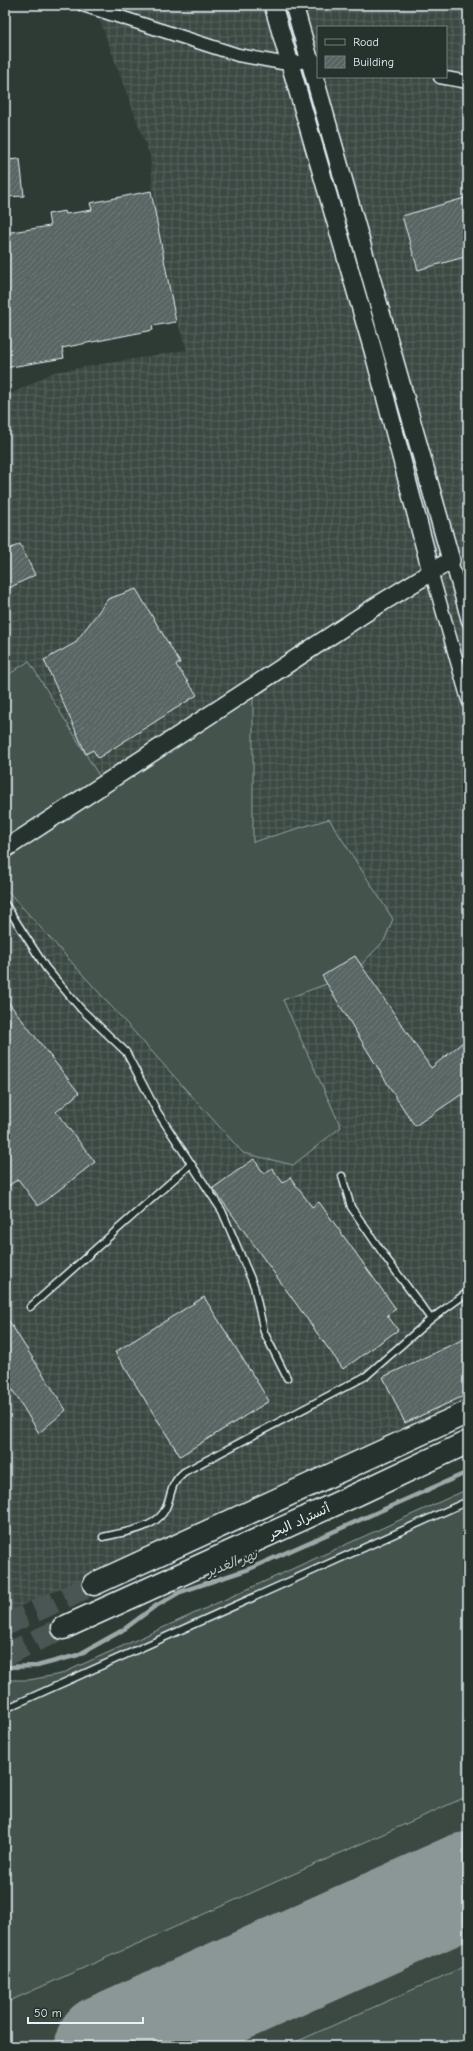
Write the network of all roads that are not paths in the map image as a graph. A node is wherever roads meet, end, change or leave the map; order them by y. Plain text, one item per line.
1 (83, 5) edge
2 (273, 5) edge
3 (294, 5) edge
4 (313, 61) edge
5 (291, 64) junction
6 (317, 75) edge
7 (318, 78) edge
8 (446, 78) edge
9 (468, 82) edge
10 (451, 560) junction
11 (431, 571) junction
12 (468, 621) edge
13 (468, 700) edge
14 (5, 849) edge
15 (5, 904) edge
16 (191, 1164) junction
17 (342, 1176) dead end
18 (468, 1292) edge
19 (30, 1307) dead end
20 (431, 1319) junction
21 (287, 1378) dead end
22 (468, 1412) edge
23 (468, 1442) edge
24 (468, 1502) edge
25 (103, 1537) dead end
26 (94, 1584) tunnel mouth
27 (63, 1628) tunnel mouth
28 (5, 1709) edge

1 - 5 street
2 - 5 street
3 - 4 street
4 - 5 street
4 - 6 street
5 - 11 street
7 - 10 street
8 - 9 street
10 - 11 street
10 - 12 street
11 - 13 street
11 - 14 street
15 - 16 lane
16 - 19 lane
16 - 21 lane
17 - 20 lane
18 - 20 lane
20 - 25 lane
22 - 26 highway
23 - 27 highway, أتستراد البحر
24 - 28 lane

